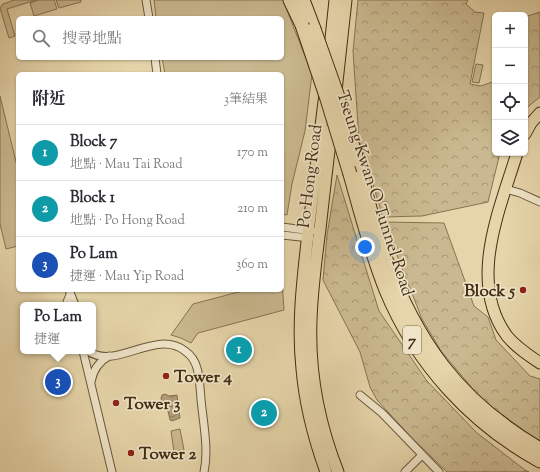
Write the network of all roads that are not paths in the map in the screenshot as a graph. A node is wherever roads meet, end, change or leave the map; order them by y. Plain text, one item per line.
1 (146, 0) edge
2 (290, 0) edge
3 (303, 0) edge
4 (335, 0) edge
5 (346, 0) edge
6 (149, 16) edge
7 (307, 24) junction
8 (155, 60) edge
9 (157, 72) edge
10 (540, 113) edge
11 (528, 128) edge
12 (516, 156) edge
13 (506, 189) junction
14 (540, 202) edge
15 (284, 228) edge
16 (284, 235) edge
17 (313, 235) junction
18 (69, 293) edge
19 (74, 302) edge
20 (84, 354) edge
21 (95, 354) edge
22 (110, 356) junction
23 (540, 362) edge
24 (90, 384) junction
25 (360, 395) dead end
26 (540, 449) edge
27 (422, 455) junction
28 (540, 461) edge
29 (112, 472) edge
30 (204, 472) edge
31 (326, 472) edge
32 (338, 472) edge
33 (405, 472) edge
34 (439, 472) edge

1 - 6 street
2 - 7 highway, Tseung Kwan O Tunnel Road / 7
3 - 7 highway, Tseung Kwan O Tunnel Road / 7
4 - 17 main road, Po Hong Road
5 - 17 main road, Po Hong Road
7 - 26 highway, Tseung Kwan O Tunnel Road / 7, bridge
7 - 28 highway, Tseung Kwan O Tunnel Road / 7, bridge
8 - 9 street
10 - 11 main road
12 - 13 main road
13 - 14 street
13 - 23 main road
15 - 17 street
16 - 17 street
17 - 31 main road, Po Hong Road
17 - 32 main road, Po Hong Road
18 - 19 street
20 - 24 street
21 - 22 street
22 - 24 street
22 - 30 street
24 - 29 street
25 - 27 street
27 - 33 street
27 - 34 street

